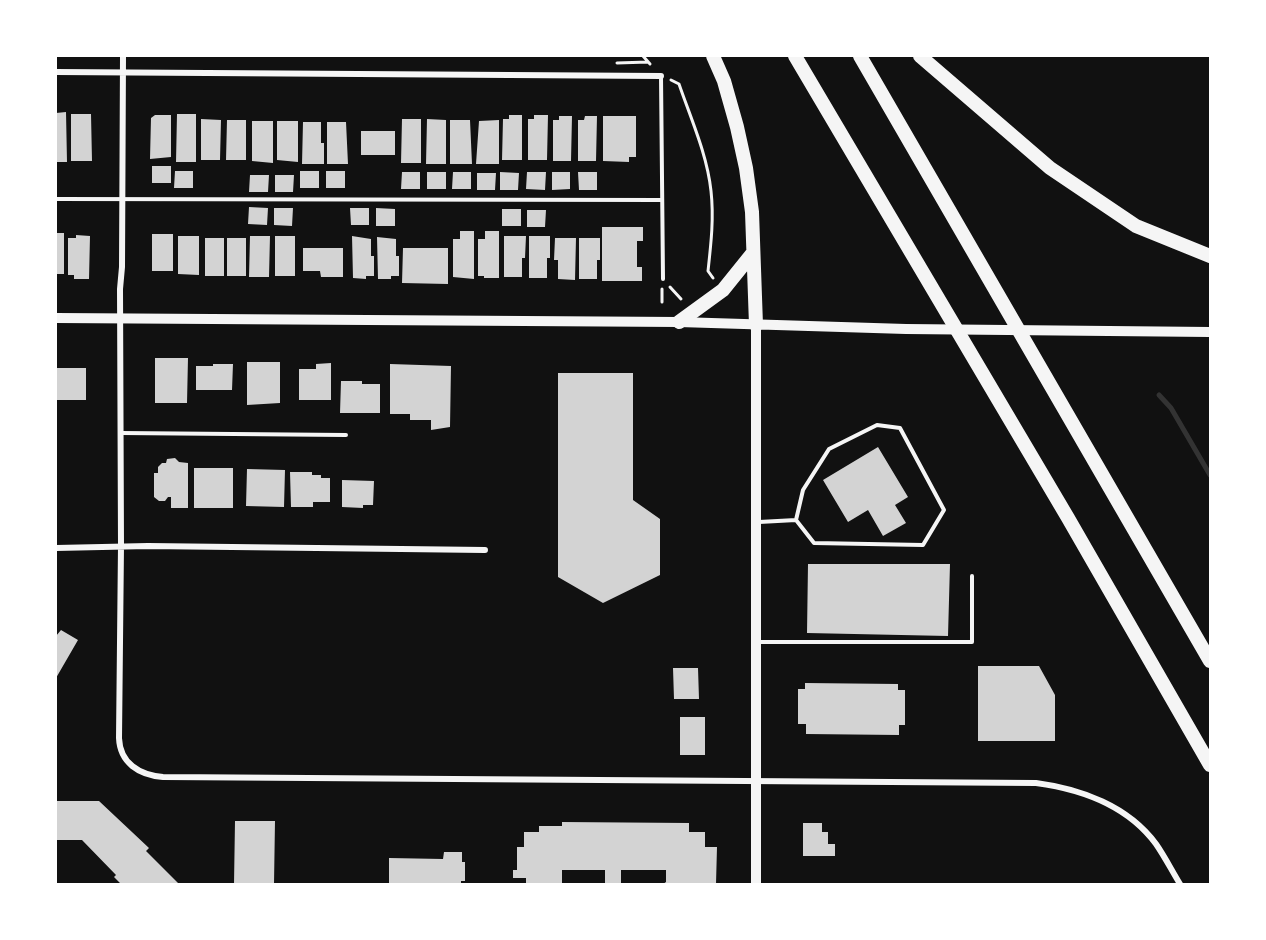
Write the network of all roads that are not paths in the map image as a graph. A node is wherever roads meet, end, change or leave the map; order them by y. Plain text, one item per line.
1 (123, 56) edge
2 (713, 56) edge
3 (795, 56) edge
4 (860, 56) edge
5 (921, 56) edge
6 (56, 72) edge
7 (123, 73) junction
8 (661, 76) joint
9 (56, 199) edge
10 (123, 199) junction
11 (662, 200) junction
12 (752, 254) junction
13 (1210, 256) edge
14 (663, 279) road end
15 (56, 318) edge
16 (121, 318) junction
17 (679, 322) junction
18 (756, 325) junction
19 (1210, 332) edge
20 (121, 433) junction
21 (346, 435) dead end
22 (796, 520) junction
23 (755, 522) junction
24 (121, 546) junction
25 (56, 548) edge
26 (485, 550) dead end
27 (972, 576) dead end
28 (756, 641) junction
29 (1210, 661) edge
30 (1210, 765) edge
31 (756, 781) junction
32 (756, 885) edge
33 (1180, 885) edge

1 - 7 street
2 - 12 highway
3 - 30 highway
4 - 29 highway
5 - 13 highway
6 - 7 street
7 - 8 street
7 - 10 street
8 - 11 lane
9 - 10 lane
10 - 11 lane
10 - 16 street
11 - 14 lane
12 - 17 highway
12 - 18 highway
15 - 16 main road
16 - 17 main road
16 - 20 street
17 - 18 main road
18 - 19 main road
18 - 23 main road
20 - 21 lane
20 - 24 street
22 - 22 lane
22 - 23 lane
23 - 28 main road
24 - 25 street
24 - 26 street
24 - 31 street
27 - 28 lane
28 - 31 main road
31 - 32 main road
31 - 33 street

